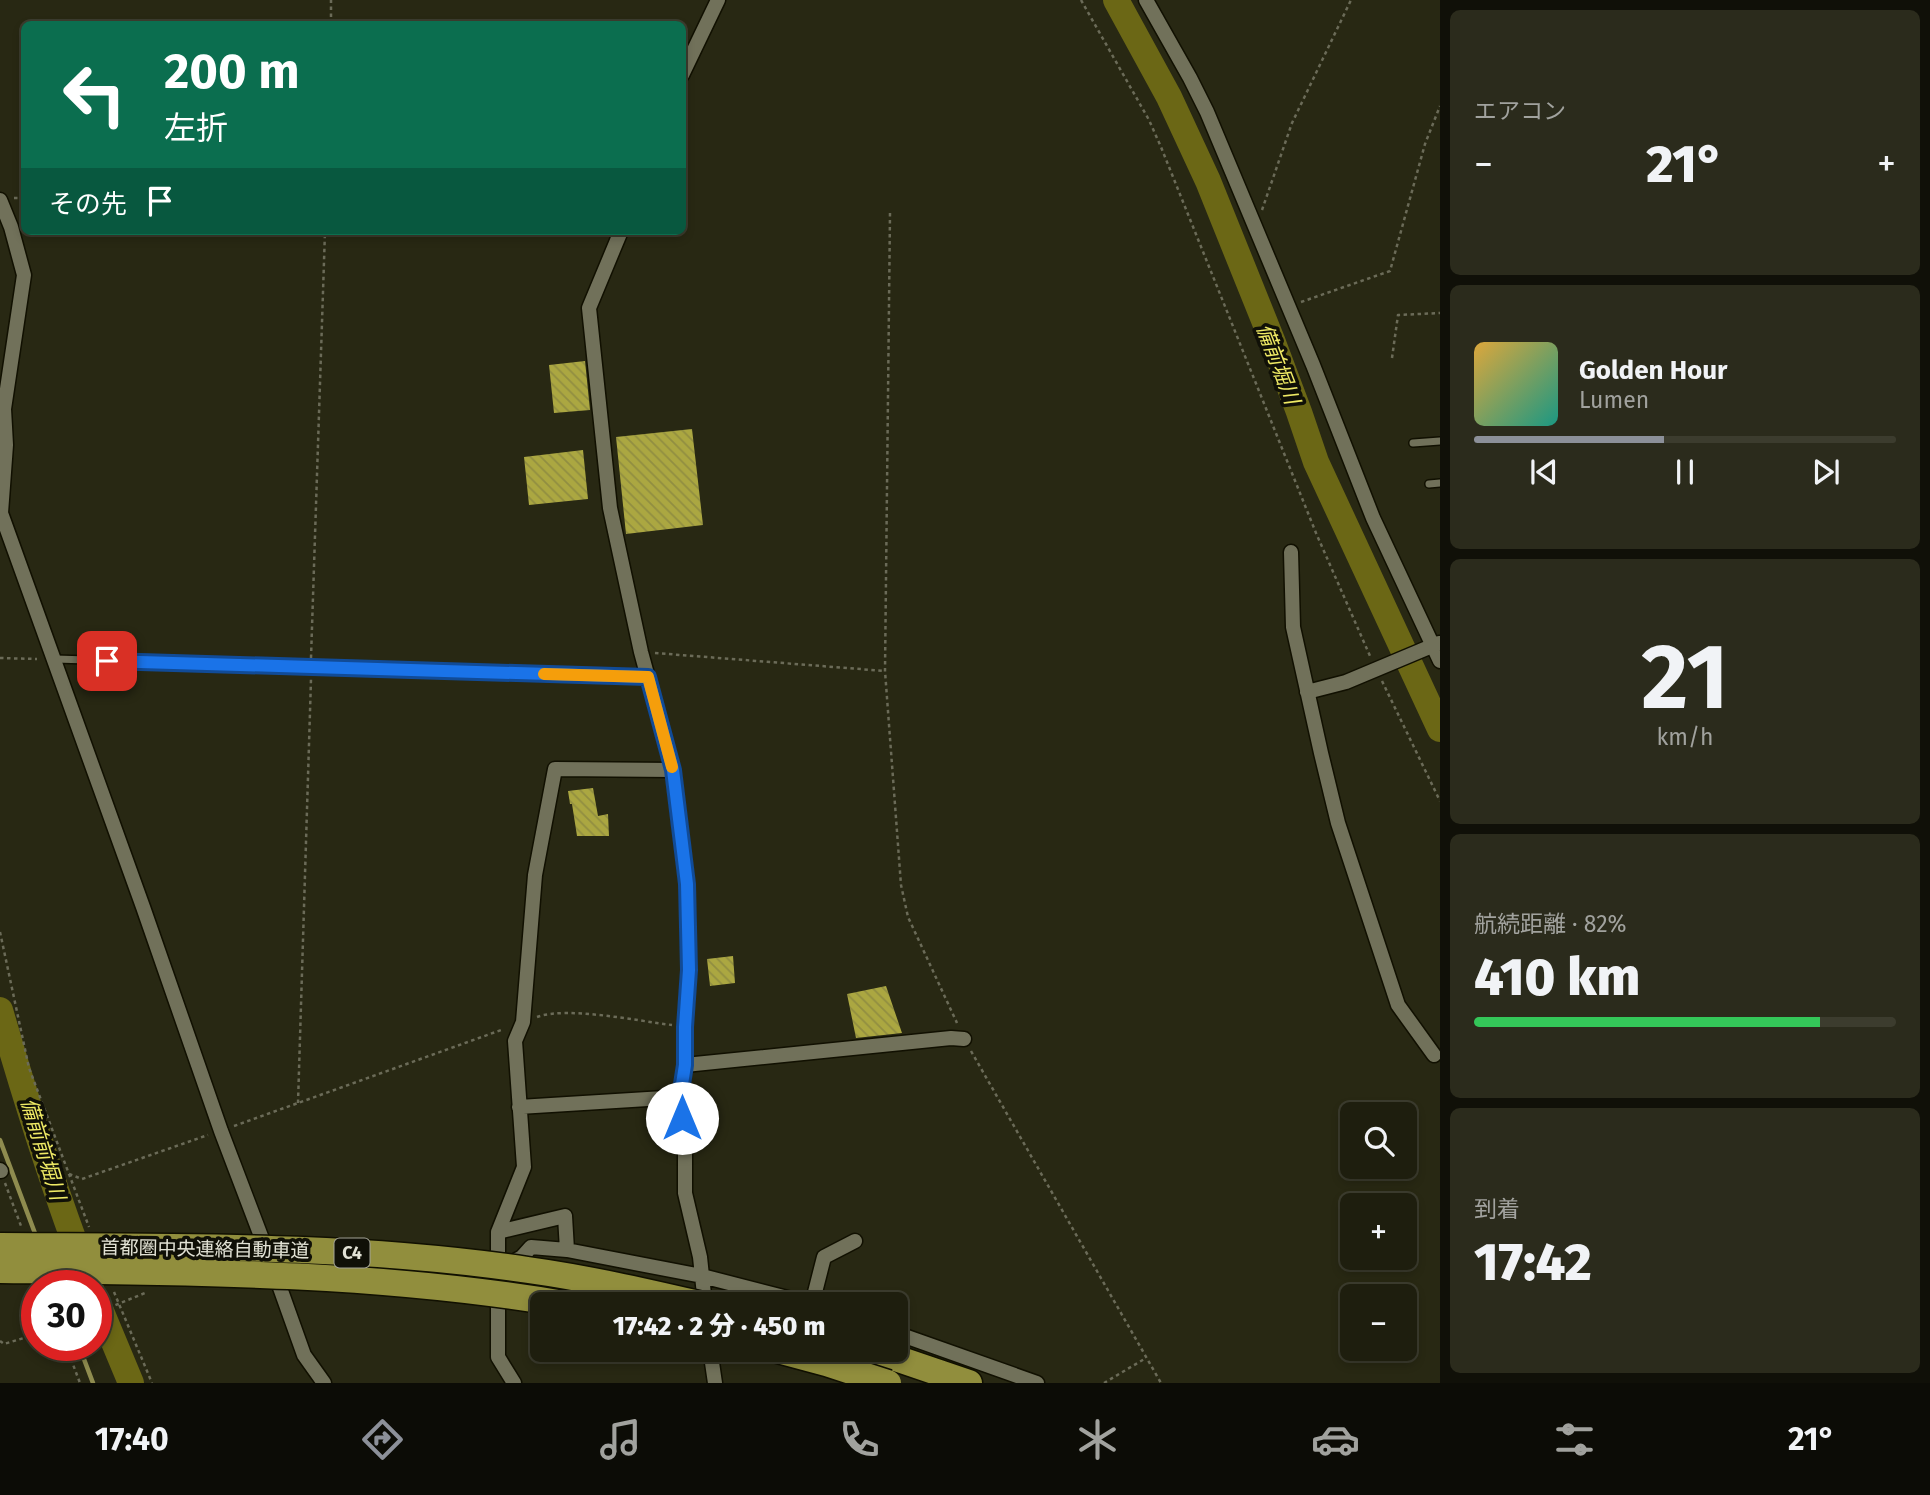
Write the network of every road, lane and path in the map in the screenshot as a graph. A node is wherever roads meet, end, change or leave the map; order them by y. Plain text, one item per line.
1 (331, 0) edge
2 (719, 0) edge
3 (1081, 0) edge
4 (1146, 0) edge
5 (1351, 0) edge
6 (331, 21) edge
7 (686, 67) edge
8 (1440, 106) edge
9 (0, 200) edge
10 (1262, 211) dead end
11 (890, 213) dead end
12 (619, 235) edge
13 (1284, 296) junction
14 (1440, 313) edge
15 (1392, 358) dead end
16 (2, 424) edge
17 (1440, 441) edge
18 (1413, 443) dead end
19 (1440, 483) edge
20 (1429, 484) dead end
21 (1291, 552) dead end
22 (1436, 643) edge
23 (641, 652) junction
24 (0, 657) edge
25 (55, 659) junction
26 (1440, 662) edge
27 (1377, 670) junction
28 (885, 671) junction
29 (648, 677) junction
30 (1307, 692) junction
31 (673, 770) junction
32 (1440, 801) edge
33 (0, 932) edge
34 (523, 1022) junction
35 (685, 1027) junction
36 (964, 1039) junction
37 (1438, 1057) edge
38 (685, 1065) junction
39 (680, 1097) junction
40 (519, 1107) junction
41 (221, 1130) junction
42 (69, 1174) junction
43 (91, 1232) dead end
44 (498, 1232) junction
45 (855, 1241) dead end
46 (0, 1246) edge
47 (567, 1250) junction
48 (498, 1269) junction
49 (0, 1270) edge
50 (702, 1276) junction
51 (114, 1291) dead end
52 (649, 1292) edge
53 (702, 1292) edge
54 (764, 1292) edge
55 (814, 1292) edge
56 (145, 1293) dead end
57 (530, 1299) edge
58 (118, 1304) junction
59 (112, 1306) edge
60 (908, 1338) edge
61 (21, 1339) edge
62 (0, 1341) edge
63 (1147, 1358) junction
64 (72, 1361) edge
65 (712, 1362) edge
66 (822, 1362) edge
67 (849, 1362) edge
68 (907, 1362) edge
69 (80, 1383) edge
70 (152, 1383) edge
71 (324, 1383) edge
72 (514, 1383) edge
73 (715, 1383) edge
74 (862, 1383) edge
75 (888, 1383) edge
76 (969, 1383) edge
77 (1037, 1383) edge
78 (1104, 1383) edge
79 (1161, 1383) edge

1 - 6 path
2 - 7 street
3 - 27 path
4 - 13 street
5 - 10 path
8 - 13 path
9 - 16 street
11 - 28 path
12 - 23 street
13 - 22 street
14 - 15 path
16 - 25 street
17 - 18 lane
19 - 20 lane
21 - 30 street
22 - 26 street
22 - 27 street
23 - 28 path
23 - 29 street
24 - 25 path
25 - 29 lane
25 - 41 street
27 - 30 street
27 - 32 path
28 - 36 path
29 - 31 street
30 - 37 street
31 - 34 street
31 - 35 street
33 - 42 path
34 - 35 path
34 - 40 street
34 - 41 path
35 - 38 street
36 - 38 street
36 - 63 path
38 - 39 street
39 - 40 street
39 - 50 street
40 - 44 street
41 - 42 path
41 - 71 street
42 - 43 path
44 - 47 street
44 - 48 street
45 - 55 street
46 - 52 highway, 首都圏中央連絡自動車道 / C4, bridge
47 - 48 street
47 - 50 street
48 - 72 street
49 - 57 highway, 首都圏中央連絡自動車道 / C4, bridge
50 - 53 street
50 - 54 street
51 - 58 path
56 - 58 path
58 - 59 path
58 - 70 path
60 - 77 street
61 - 62 path
63 - 78 path
63 - 79 path
64 - 69 path
65 - 73 street
66 - 75 highway, bridge
67 - 74 street
68 - 76 highway

